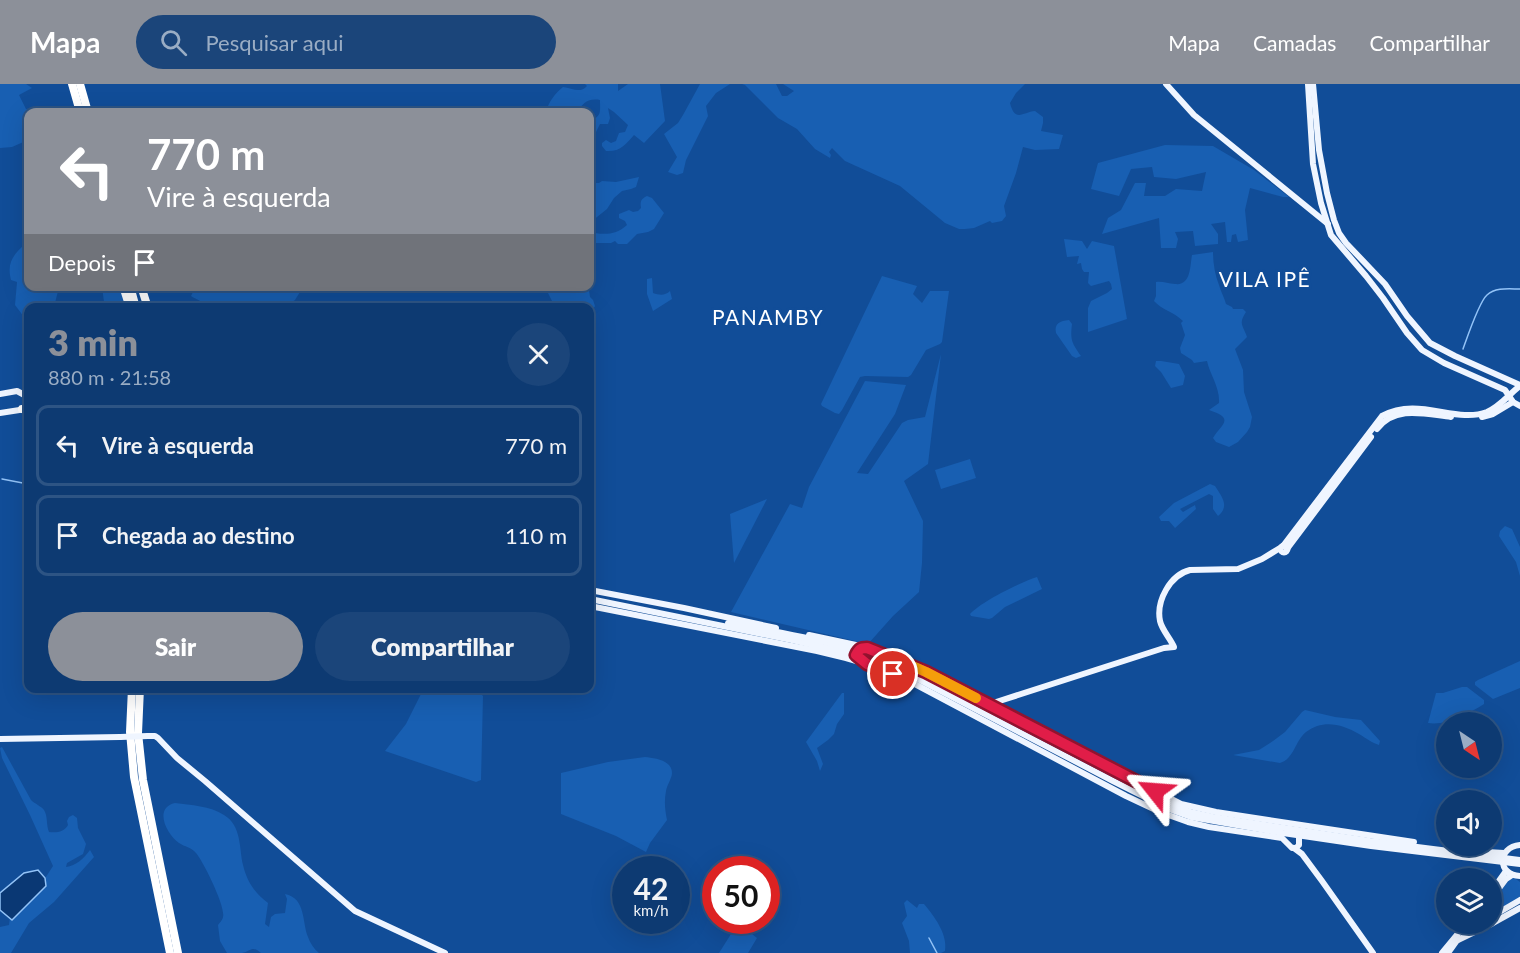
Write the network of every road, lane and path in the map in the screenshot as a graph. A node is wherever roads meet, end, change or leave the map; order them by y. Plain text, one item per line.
1 (72, 84) edge
2 (80, 84) edge
3 (1166, 84) edge
4 (1308, 84) edge
5 (1313, 84) edge
6 (79, 108) edge
7 (87, 108) edge
8 (1324, 214) junction
9 (1317, 215) junction
10 (1328, 224) junction
11 (1339, 233) junction
12 (1391, 293) junction
13 (1383, 298) junction
14 (1514, 379) junction
15 (1520, 386) edge
16 (0, 394) edge
17 (24, 395) edge
18 (1512, 398) junction
19 (1520, 406) edge
20 (24, 408) edge
21 (0, 411) edge
22 (594, 591) edge
23 (594, 598) edge
24 (594, 598) edge
25 (594, 607) edge
26 (760, 640) junction
27 (806, 643) junction
28 (857, 650) junction
29 (846, 658) junction
30 (867, 664) junction
31 (1064, 673) dead end
32 (1086, 674) junction
33 (921, 675) junction
34 (1063, 681) junction
35 (1084, 681) dead end
36 (911, 682) junction
37 (1022, 686) dead end
38 (132, 693) edge
39 (140, 693) edge
40 (932, 693) junction
41 (1022, 694) junction
42 (954, 698) junction
43 (1002, 700) junction
44 (989, 704) junction
45 (1002, 711) junction
46 (0, 739) edge
47 (1299, 830) junction
48 (1520, 845) edge
49 (1297, 847) junction
50 (1503, 858) junction
51 (1520, 862) edge
52 (1509, 873) junction
53 (1520, 876) edge
54 (1502, 880) edge
55 (1502, 884) edge
56 (1520, 900) edge
57 (1520, 908) edge
58 (1502, 911) edge
59 (1502, 918) edge
60 (1460, 934) edge
61 (1462, 934) edge
62 (1470, 934) edge
63 (1458, 940) junction
64 (170, 953) edge
65 (178, 953) edge
66 (444, 953) edge
67 (1373, 953) edge
68 (1442, 953) edge
69 (1448, 953) edge

1 - 6 highway
2 - 7 highway
3 - 9 main road
4 - 8 main road
5 - 11 main road
8 - 9 main road
8 - 10 main road
9 - 10 main road
10 - 11 main road
10 - 13 main road
11 - 12 main road
12 - 13 main road
12 - 14 main road
13 - 18 main road
14 - 15 main road
14 - 18 main road
15 - 18 main road
16 - 17 main road
18 - 19 main road
18 - 32 main road
20 - 21 main road
22 - 28 main road
23 - 28 main road
24 - 27 main road
25 - 26 main road
26 - 27 main road
26 - 29 main road
27 - 28 main road
28 - 29 main road
28 - 30 main road
28 - 33 main road
28 - 33 main road
29 - 30 main road
30 - 36 main road
31 - 34 main road
32 - 34 main road
32 - 35 main road
33 - 36 main road
33 - 42 main road
33 - 44 main road
33 - 47 main road
34 - 41 main road
36 - 40 main road
37 - 41 main road
38 - 64 highway
39 - 65 highway
40 - 42 main road
40 - 49 main road
41 - 43 main road
42 - 47 main road
43 - 44 main road
43 - 45 main road
44 - 45 main road
45 - 47 main road
46 - 66 main road, bridge
47 - 49 main road
47 - 50 main road
48 - 50 main road
49 - 67 main road
50 - 51 main road
50 - 52 main road
52 - 53 main road
52 - 54 main road
52 - 55 main road
56 - 58 main road
57 - 59 main road
60 - 68 main road
61 - 63 main road
62 - 63 main road
63 - 69 main road

